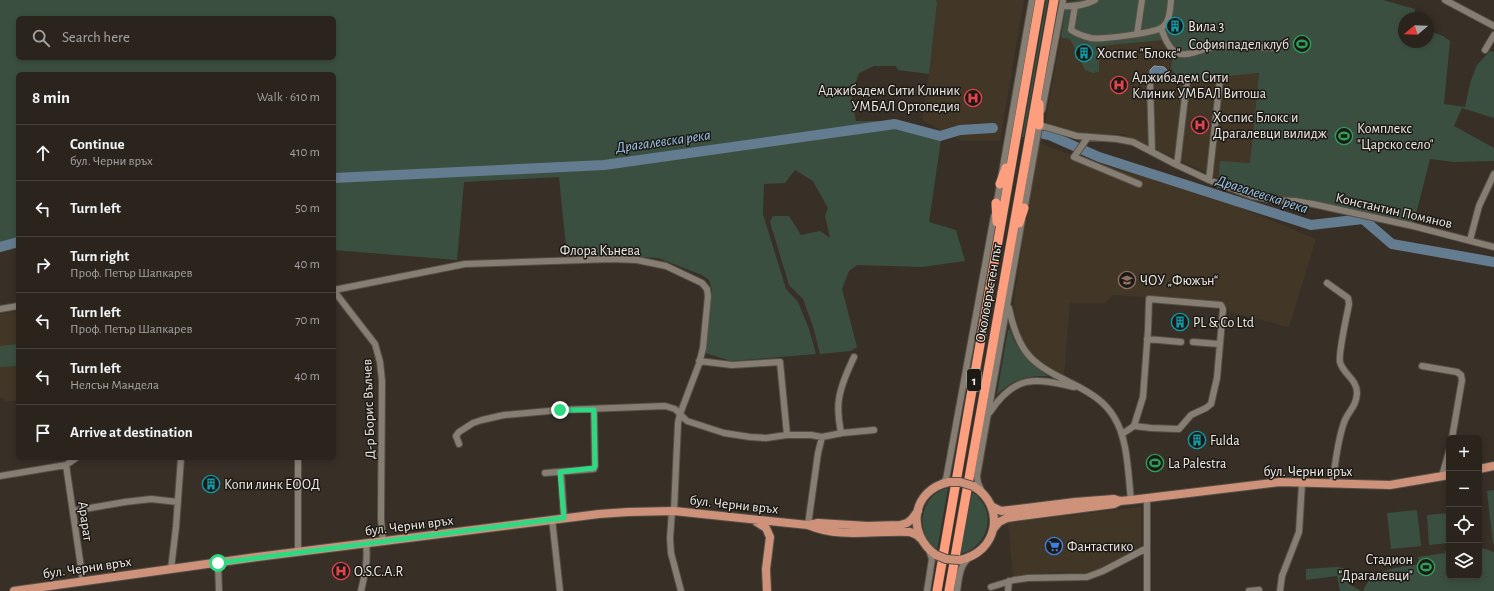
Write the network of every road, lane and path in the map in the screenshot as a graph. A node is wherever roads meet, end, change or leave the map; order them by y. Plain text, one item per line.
1 (1032, 0) edge
2 (1040, 0) edge
3 (1054, 0) edge
4 (1095, 0) edge
5 (1142, 0) edge
6 (1171, 0) edge
7 (1445, 0) edge
8 (1062, 3) edge
9 (1075, 6) junction
10 (1494, 26) edge
11 (1161, 28) junction
12 (1137, 34) junction
13 (1494, 35) edge
14 (1271, 48) dead end
15 (1485, 50) dead end
16 (1040, 75) junction
17 (1220, 79) dead end
18 (1187, 80) dead end
19 (1150, 82) dead end
20 (1039, 125) junction
21 (1088, 137) junction
22 (1014, 148) junction
23 (1152, 152) junction
24 (1177, 165) junction
25 (1494, 174) edge
26 (1209, 180) junction
27 (1000, 184) junction
28 (1139, 184) dead end
29 (996, 203) junction
30 (1024, 208) junction
31 (998, 240) junction
32 (1470, 240) junction
33 (1010, 245) junction
34 (1494, 247) edge
35 (1328, 283) dead end
36 (336, 290) edge
37 (336, 293) edge
38 (1008, 304) junction
39 (16, 306) edge
40 (0, 309) edge
41 (1147, 339) junction
42 (1180, 342) dead end
43 (1193, 342) dead end
44 (1219, 344) junction
45 (854, 357) dead end
46 (699, 361) junction
47 (1422, 366) dead end
48 (1084, 389) junction
49 (594, 410) junction
50 (680, 414) junction
51 (988, 415) junction
52 (1134, 426) junction
53 (874, 430) dead end
54 (841, 433) junction
55 (1122, 434) junction
56 (787, 435) junction
57 (1453, 435) edge
58 (822, 437) junction
59 (460, 444) dead end
60 (73, 460) edge
61 (181, 460) edge
62 (298, 460) edge
63 (66, 465) junction
64 (1494, 466) edge
65 (1482, 468) edge
66 (560, 472) junction
67 (545, 473) dead end
68 (0, 476) edge
69 (1446, 476) edge
70 (946, 483) junction
71 (1302, 483) junction
72 (1332, 483) junction
73 (983, 493) junction
74 (1147, 498) junction
75 (1131, 500) junction
76 (1120, 501) junction
77 (178, 502) junction
78 (991, 506) junction
79 (673, 511) junction
80 (918, 511) junction
81 (73, 512) junction
82 (564, 518) junction
83 (552, 519) junction
84 (750, 519) junction
85 (808, 525) junction
86 (994, 528) junction
87 (920, 538) junction
88 (383, 541) junction
89 (366, 543) junction
90 (1147, 548) junction
91 (298, 552) junction
92 (933, 553) junction
93 (971, 557) junction
94 (218, 563) junction
95 (171, 569) junction
96 (83, 581) junction
97 (1009, 581) junction
98 (991, 587) dead end
99 (1260, 590) dead end
100 (14, 591) edge
101 (219, 591) edge
102 (361, 591) edge
103 (560, 591) edge
104 (681, 591) edge
105 (767, 591) edge
106 (927, 591) edge
107 (937, 591) edge
108 (949, 591) edge
109 (957, 591) edge
110 (1008, 591) edge
111 (1147, 591) edge
112 (1249, 591) edge
113 (1280, 591) edge

1 - 27 street, Околовръстен път
2 - 22 highway, Околовръстен път / 1
3 - 16 highway, Околовръстен път / 1
4 - 9 street
5 - 12 street
6 - 11 street
7 - 10 street
8 - 9 street
8 - 20 street, Околовръстен път
9 - 12 street
11 - 12 street
11 - 14 street
13 - 15 street
16 - 20 highway
16 - 33 highway, Околовръстен път / 1
17 - 26 street
18 - 24 street
19 - 23 street
20 - 21 street, Константин Помянов
20 - 30 street, Околовръстен път
21 - 23 street, Константин Помянов
21 - 28 street
22 - 27 highway
22 - 31 highway, Околовръстен път / 1
23 - 24 street, Константин Помянов
24 - 26 street, Константин Помянов
25 - 32 street
26 - 32 street, Константин Помянов
27 - 29 street, Околовръстен път
29 - 31 highway
29 - 70 street, Околовръстен път
30 - 33 highway
30 - 38 street, Околовръстен път
31 - 107 highway, Околовръстен път / 1
32 - 34 street, Константин Помянов
33 - 108 highway, Околовръстен път / 1
35 - 72 street
36 - 46 street, Флора Кънева
37 - 88 street, Д-р Борис Вълчев
38 - 48 street
38 - 51 street, Околовръстен път
39 - 40 street
41 - 42 street
41 - 44 street
41 - 52 street
43 - 44 street
44 - 52 street
45 - 54 street
46 - 50 street, Флора Кънева
46 - 56 street
47 - 57 street
48 - 51 street
48 - 55 street
49 - 50 street
49 - 59 street
49 - 66 street
50 - 56 street
50 - 79 street, Флора Кънева
51 - 73 street, Околовръстен път
52 - 55 street
53 - 54 street
54 - 58 street
55 - 75 street
56 - 58 street
58 - 85 street
60 - 63 street
61 - 77 street
62 - 91 street
63 - 68 street
63 - 81 street, Арарат
64 - 65 main road
66 - 67 street
66 - 82 street
69 - 72 main road, бул. Черни връх
70 - 73 main road, bridge
70 - 80 main road
71 - 72 main road, бул. Черни връх
71 - 74 main road, бул. Черни връх
71 - 113 street
73 - 78 main road
74 - 75 main road, бул. Черни връх
74 - 90 street
75 - 76 main road, бул. Черни връх
76 - 78 main road, бул. Черни връх
76 - 86 main road, бул. Черни връх
77 - 81 street
77 - 95 street
78 - 86 main road
79 - 82 main road, бул. Черни връх
79 - 84 main road, бул. Черни връх
79 - 104 street, Флора Кънева
80 - 85 main road, бул. Черни връх
80 - 87 main road
81 - 96 street, Арарат
82 - 83 main road, бул. Черни връх
83 - 88 main road, бул. Черни връх
83 - 103 street
84 - 85 main road, бул. Черни връх
84 - 105 main road
85 - 87 main road, бул. Черни връх
86 - 93 main road
87 - 92 main road
88 - 89 main road, бул. Черни връх
89 - 91 main road, бул. Черни връх
89 - 102 street
90 - 97 street
90 - 111 street
91 - 94 main road, бул. Черни връх
92 - 93 main road, bridge
92 - 106 street
93 - 109 street
94 - 95 main road, бул. Черни връх
94 - 101 street
95 - 96 main road, бул. Черни връх
96 - 100 main road, бул. Черни връх
97 - 98 street
97 - 110 street
99 - 112 street

